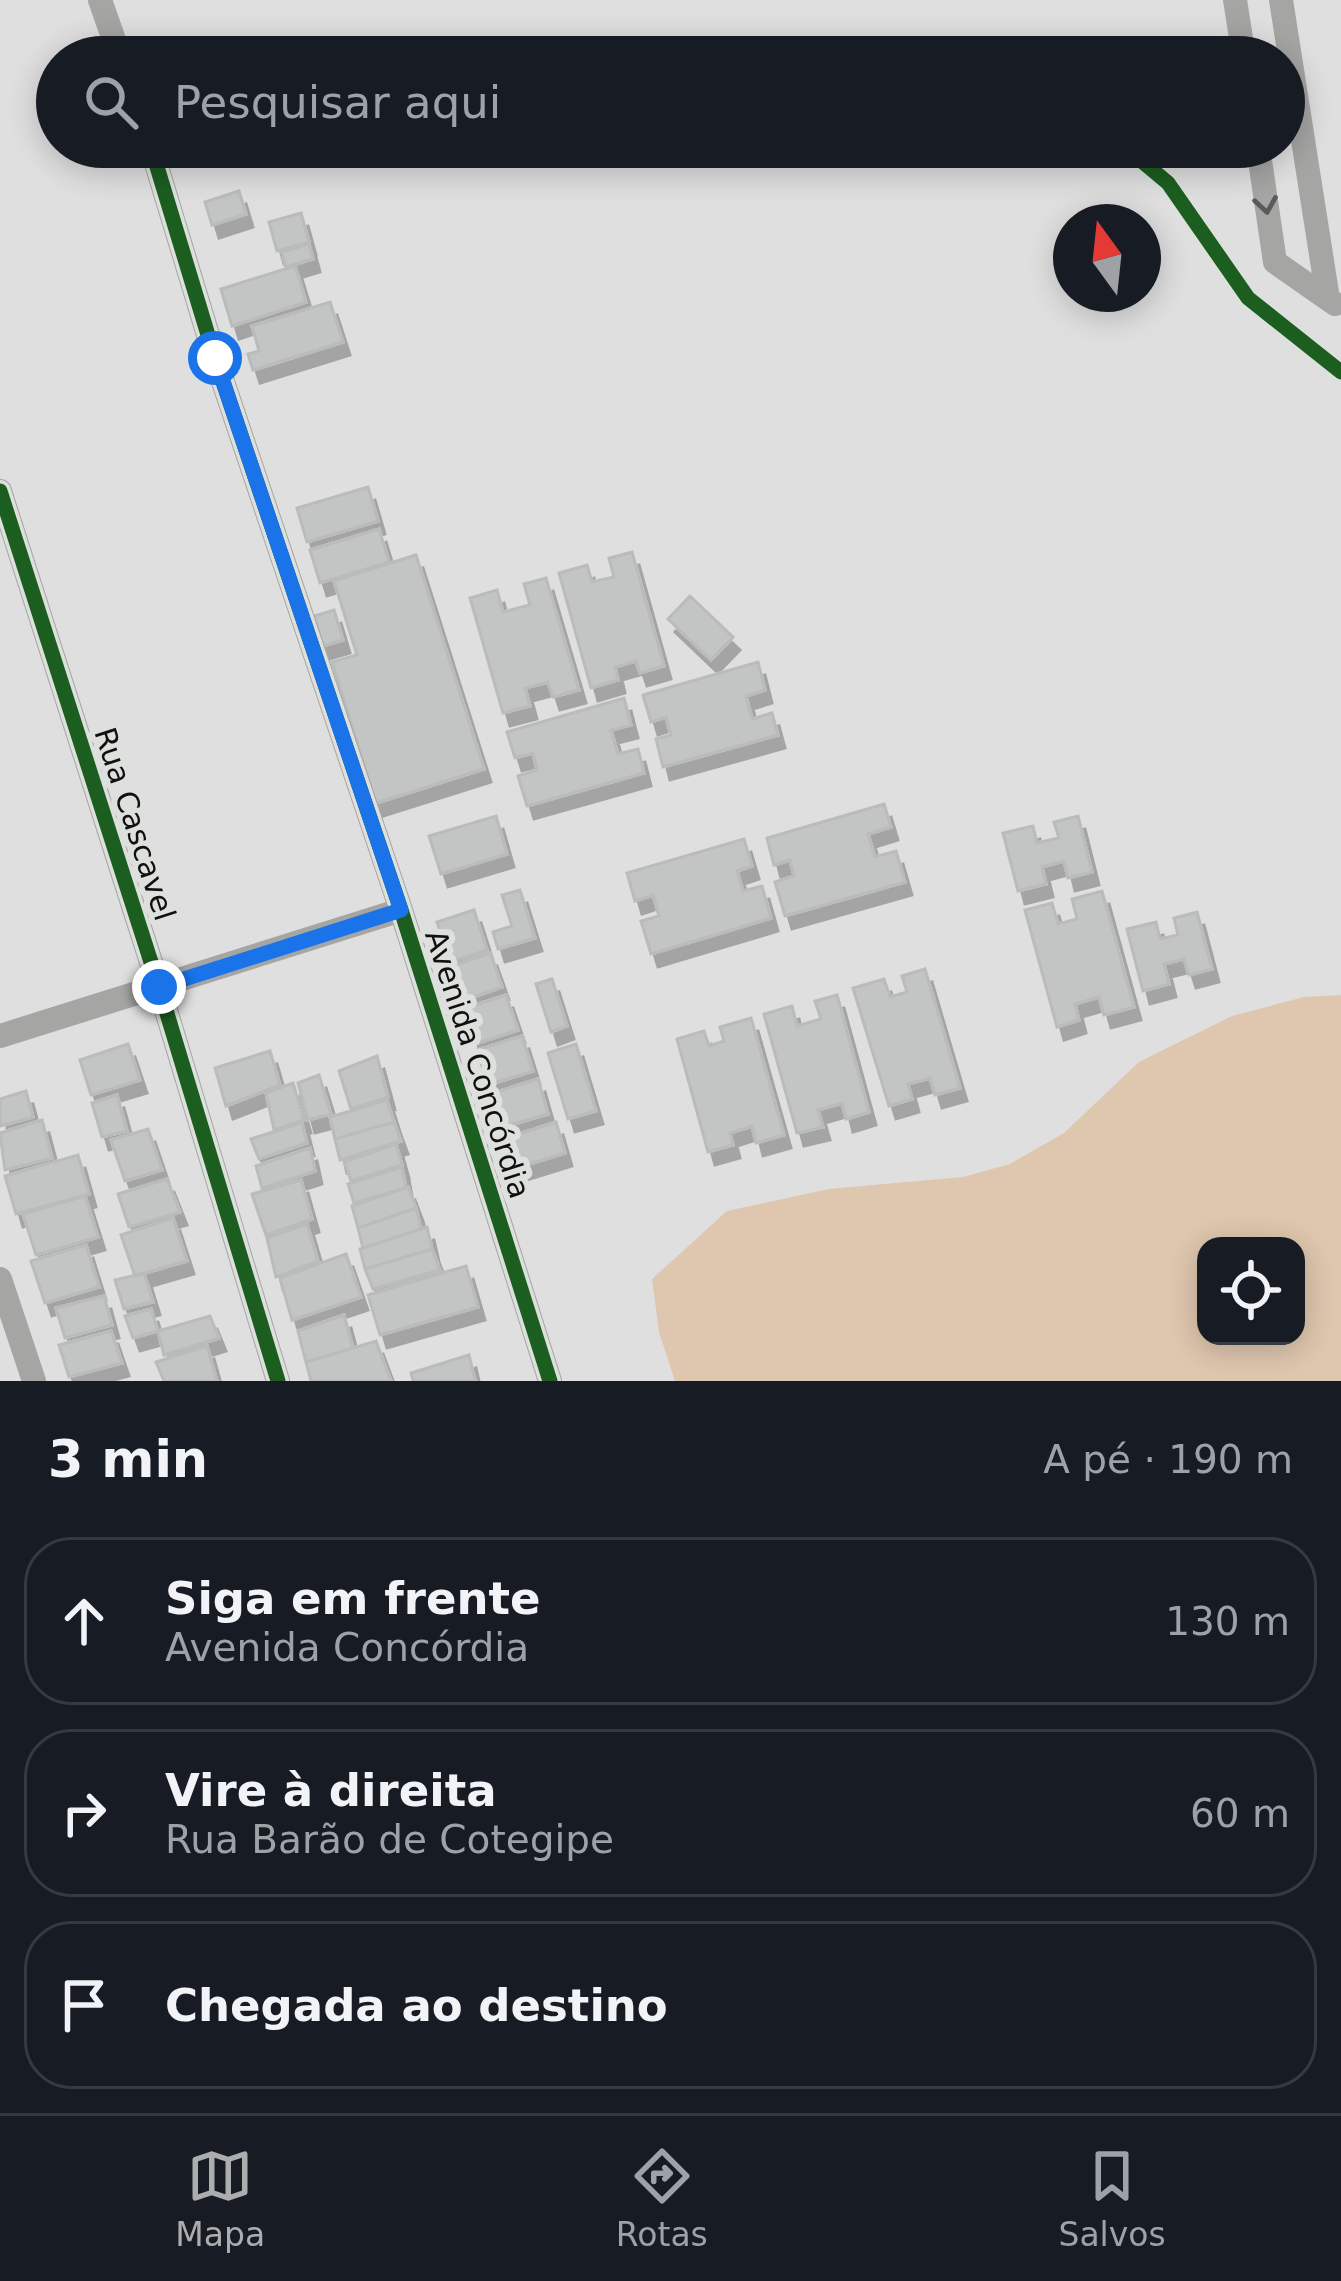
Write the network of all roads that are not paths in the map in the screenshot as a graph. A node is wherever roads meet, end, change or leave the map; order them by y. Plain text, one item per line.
1 (100, 0) edge
2 (1235, 0) edge
3 (1281, 0) edge
4 (113, 36) edge
5 (1241, 36) edge
6 (1287, 36) edge
7 (1305, 135) edge
8 (157, 168) edge
9 (1261, 168) edge
10 (1335, 304) edge
11 (0, 491) edge
12 (401, 910) junction
13 (159, 987) junction
14 (0, 1036) edge
15 (0, 1279) edge
16 (34, 1381) edge
17 (278, 1381) edge
18 (550, 1381) edge

1 - 4 street
2 - 5 street
3 - 6 street
7 - 10 street
8 - 12 street, Avenida Concórdia
9 -> 10 street
11 - 13 street, Rua Cascavel
12 - 13 street
12 - 18 street, Avenida Concórdia
13 - 14 street
13 - 17 street, Rua Cascavel
15 - 16 street

